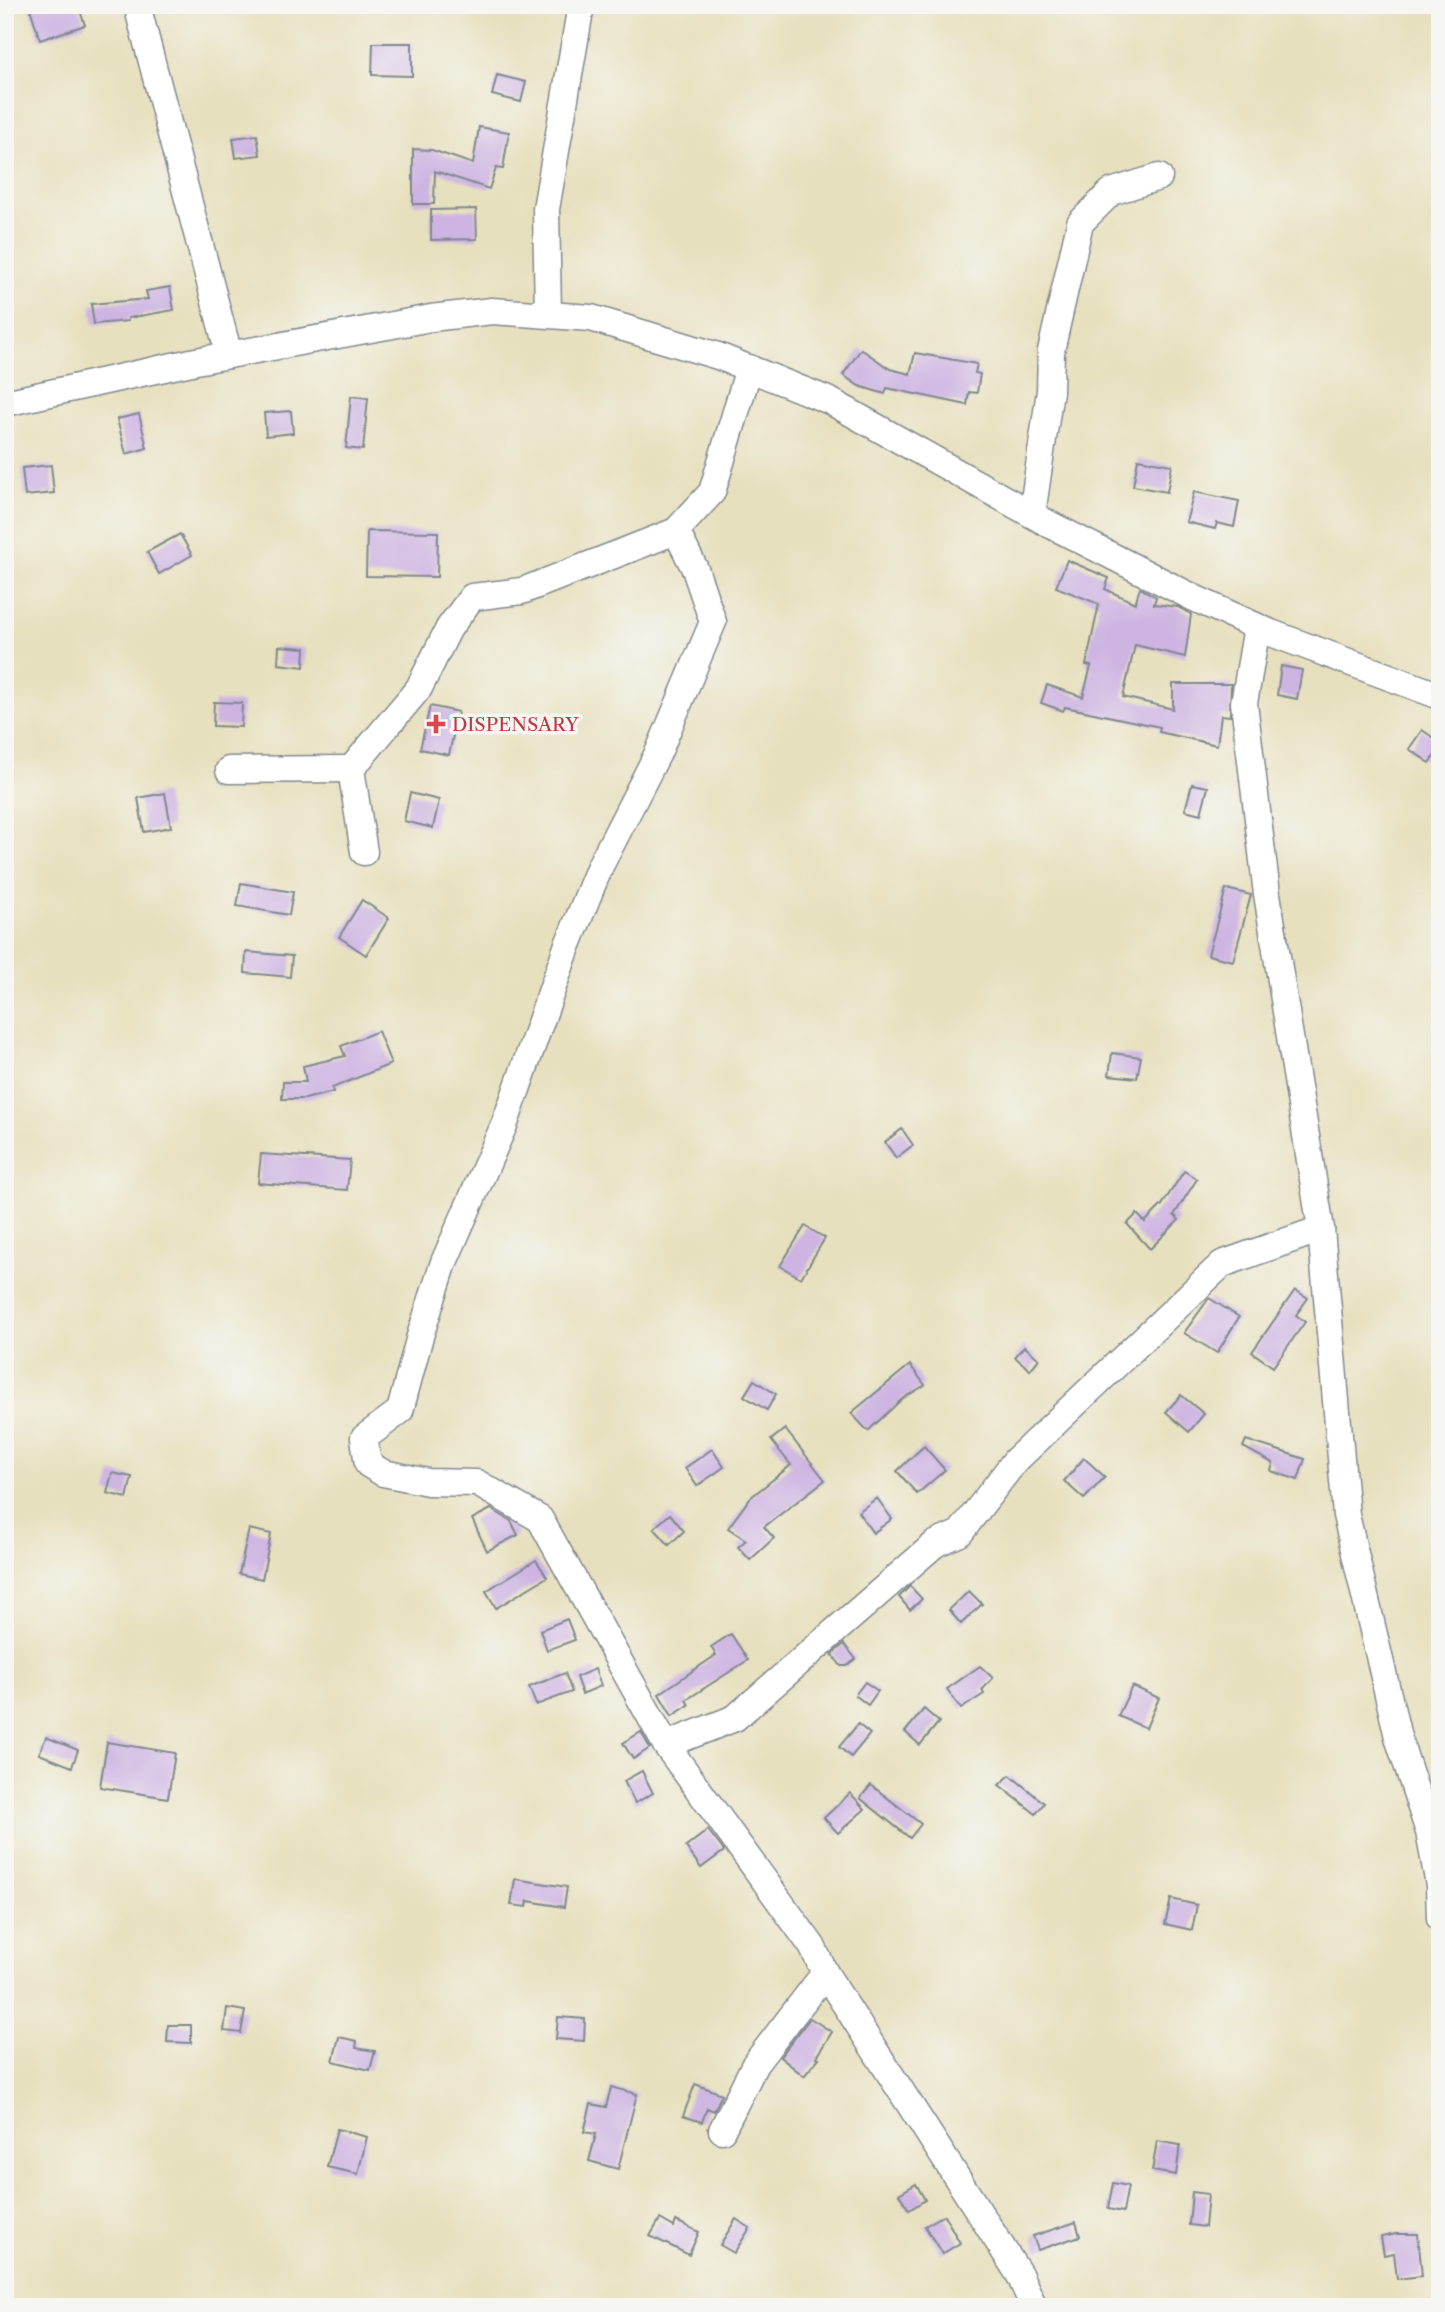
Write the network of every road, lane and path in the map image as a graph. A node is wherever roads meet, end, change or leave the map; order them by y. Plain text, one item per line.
1 (137, 5) edge
2 (581, 5) edge
3 (1159, 177) dead end
4 (548, 313) junction
5 (229, 355) junction
6 (749, 368) junction
7 (5, 403) edge
8 (1032, 514) junction
9 (676, 531) junction
10 (1257, 626) junction
11 (1440, 696) edge
12 (351, 769) junction
13 (229, 770) dead end
14 (364, 852) dead end
15 (1321, 1229) junction
16 (666, 1745) junction
17 (1440, 1918) edge
18 (825, 1972) junction
19 (722, 2130) dead end
20 (1034, 2307) edge

1 - 5 street
2 - 4 street
3 - 8 street
4 - 5 street
4 - 6 street
5 - 7 street
6 - 8 street
6 - 9 street
8 - 10 street
9 - 12 street
9 - 16 street
10 - 11 street
10 - 15 street
12 - 13 street
12 - 14 street
15 - 16 street
15 - 17 street
16 - 18 street
18 - 19 street
18 - 20 street

